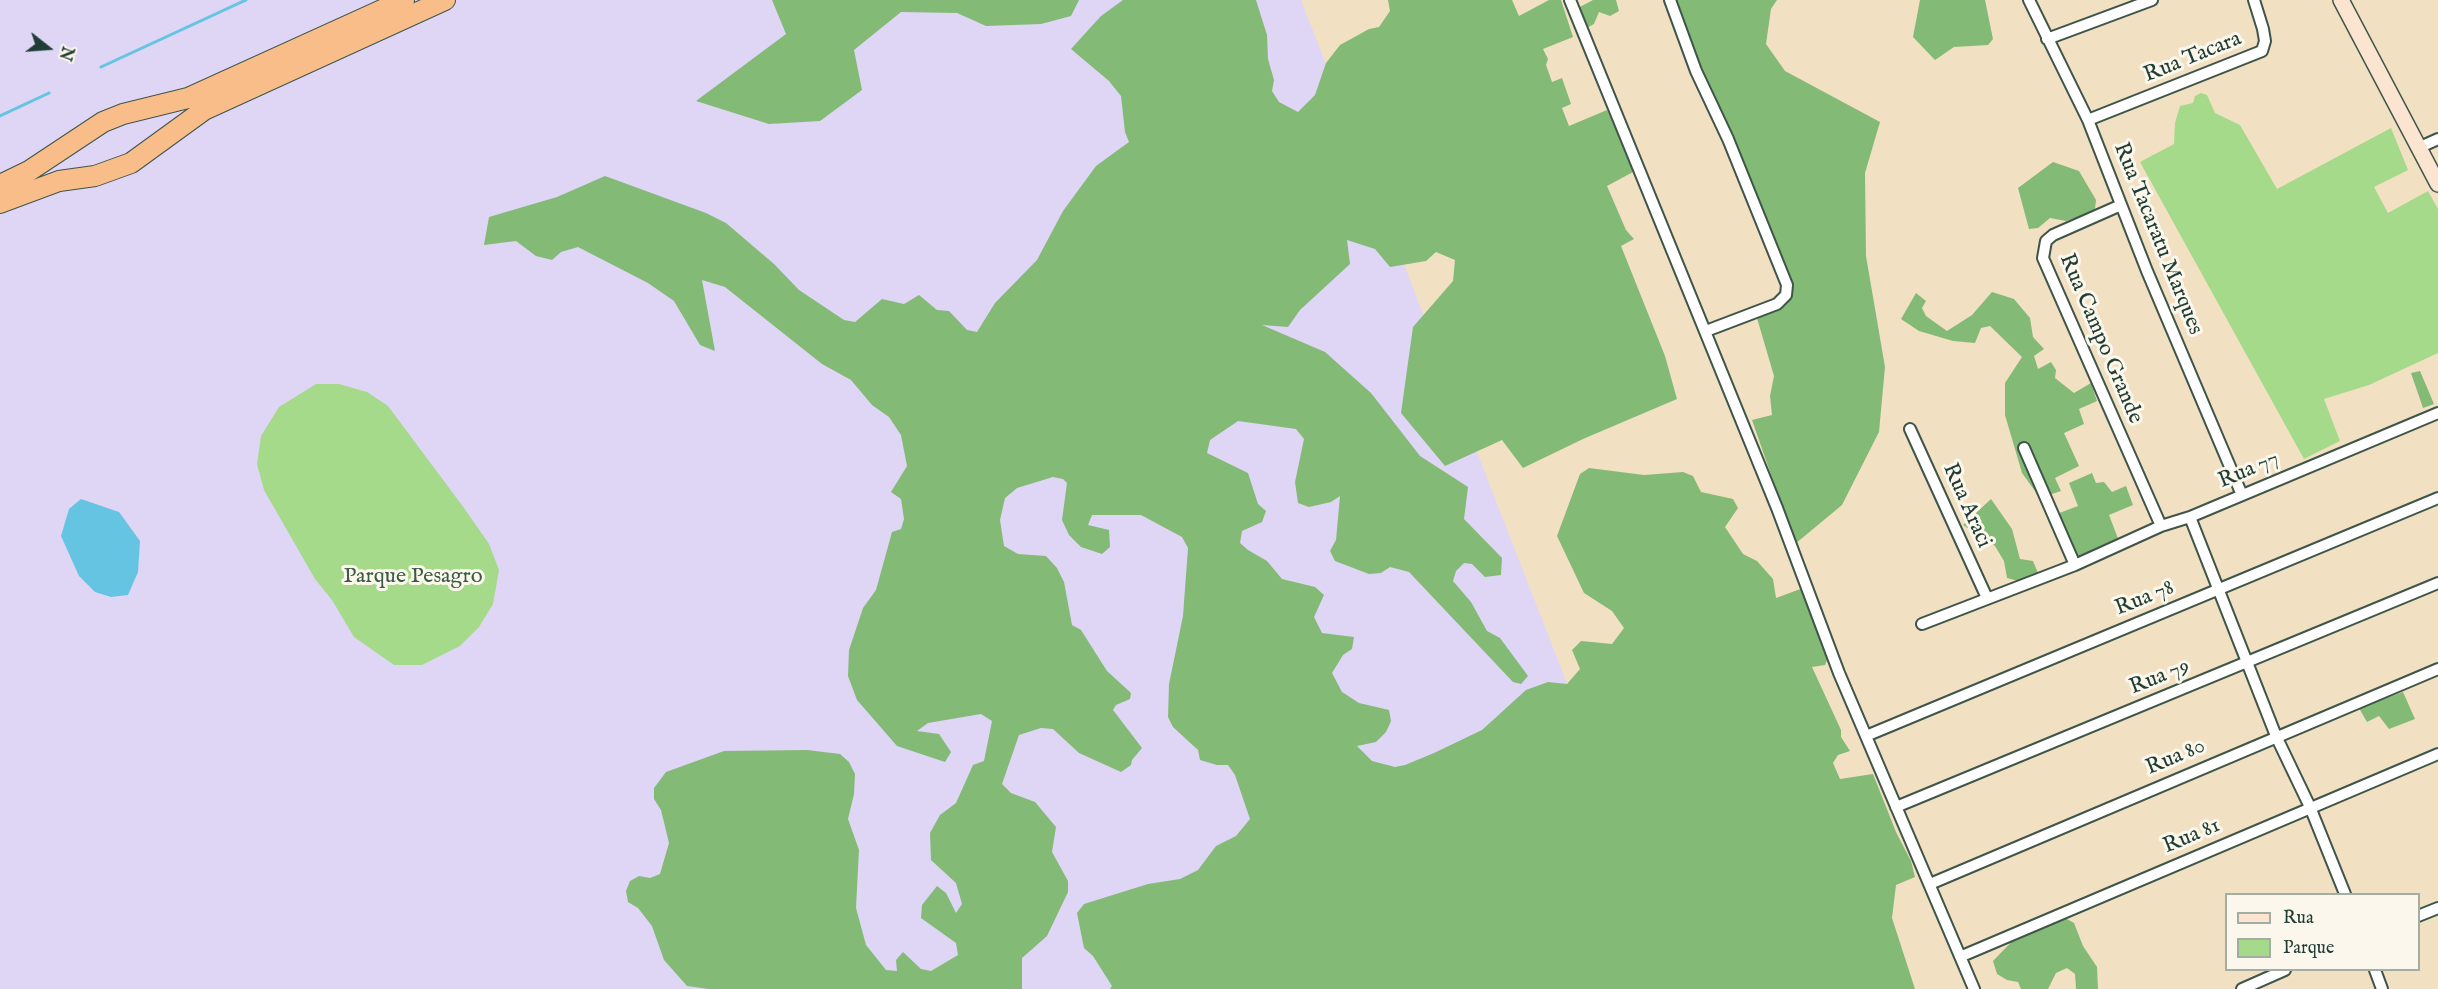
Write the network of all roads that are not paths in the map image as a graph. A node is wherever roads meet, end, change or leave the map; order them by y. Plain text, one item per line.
1 (404, 0) edge
2 (445, 0) edge
3 (1570, 0) edge
4 (1670, 0) edge
5 (2030, 0) edge
6 (2152, 0) edge
7 (2254, 0) edge
8 (2341, 0) edge
9 (2047, 39) junction
10 (138, 111) junction
11 (2088, 120) junction
12 (74, 138) junction
13 (2438, 139) edge
14 (155, 146) junction
15 (2418, 148) junction
16 (95, 176) junction
17 (2438, 184) edge
18 (0, 185) edge
19 (0, 203) edge
20 (2121, 205) junction
21 (1706, 331) junction
22 (2438, 413) edge
23 (1910, 429) dead end
24 (2024, 448) dead end
25 (2242, 495) junction
26 (2438, 498) edge
27 (2190, 517) junction
28 (2161, 526) junction
29 (2075, 565) junction
30 (2438, 583) edge
31 (2220, 590) junction
32 (1987, 598) junction
33 (1922, 624) dead end
34 (2248, 664) junction
35 (2438, 669) edge
36 (1866, 736) junction
37 (2276, 736) junction
38 (2438, 754) edge
39 (1896, 807) junction
40 (2310, 807) junction
41 (1930, 884) junction
42 (2345, 893) edge
43 (2438, 908) edge
44 (2420, 915) edge
45 (1962, 956) junction
46 (2281, 971) edge
47 (2376, 971) edge
48 (1974, 989) edge
49 (2242, 989) edge
50 (2382, 989) edge

1 - 10 highway
2 - 14 highway
3 - 21 street
4 - 21 street
5 - 9 street, Rua Tacaratu Marques
6 - 9 street
7 - 11 street, Rua Tacara
8 - 15 street
9 - 11 street, Rua Tacaratu Marques
10 - 12 highway
10 - 14 highway
11 - 20 street, Rua Tacaratu Marques
12 - 16 highway
12 - 18 highway
13 - 15 street
14 - 16 highway
15 - 17 street
16 - 19 highway
20 - 25 street, Rua Tacaratu Marques
20 - 28 street, Rua Campo Grande
21 - 36 street
22 - 25 street, Rua 77
23 - 32 street, Rua Araci
24 - 29 street
25 - 27 street, Rua 77
26 - 31 street, Rua 78
27 - 28 street, Rua 77
27 - 31 street
28 - 29 street, Rua 77
29 - 32 street, Rua 77
30 - 34 street, Rua 79
31 - 34 street
31 - 36 street, Rua 78
32 - 33 street, Rua 77
34 - 37 street
34 - 39 street, Rua 79
35 - 37 street, Rua 80
36 - 39 street
37 - 40 street
37 - 41 street, Rua 80
38 - 40 street, Rua 81
39 - 41 street
40 - 42 street
40 - 45 street, Rua 81
41 - 45 street
43 - 44 street
45 - 48 street
46 - 49 street
47 - 50 street

